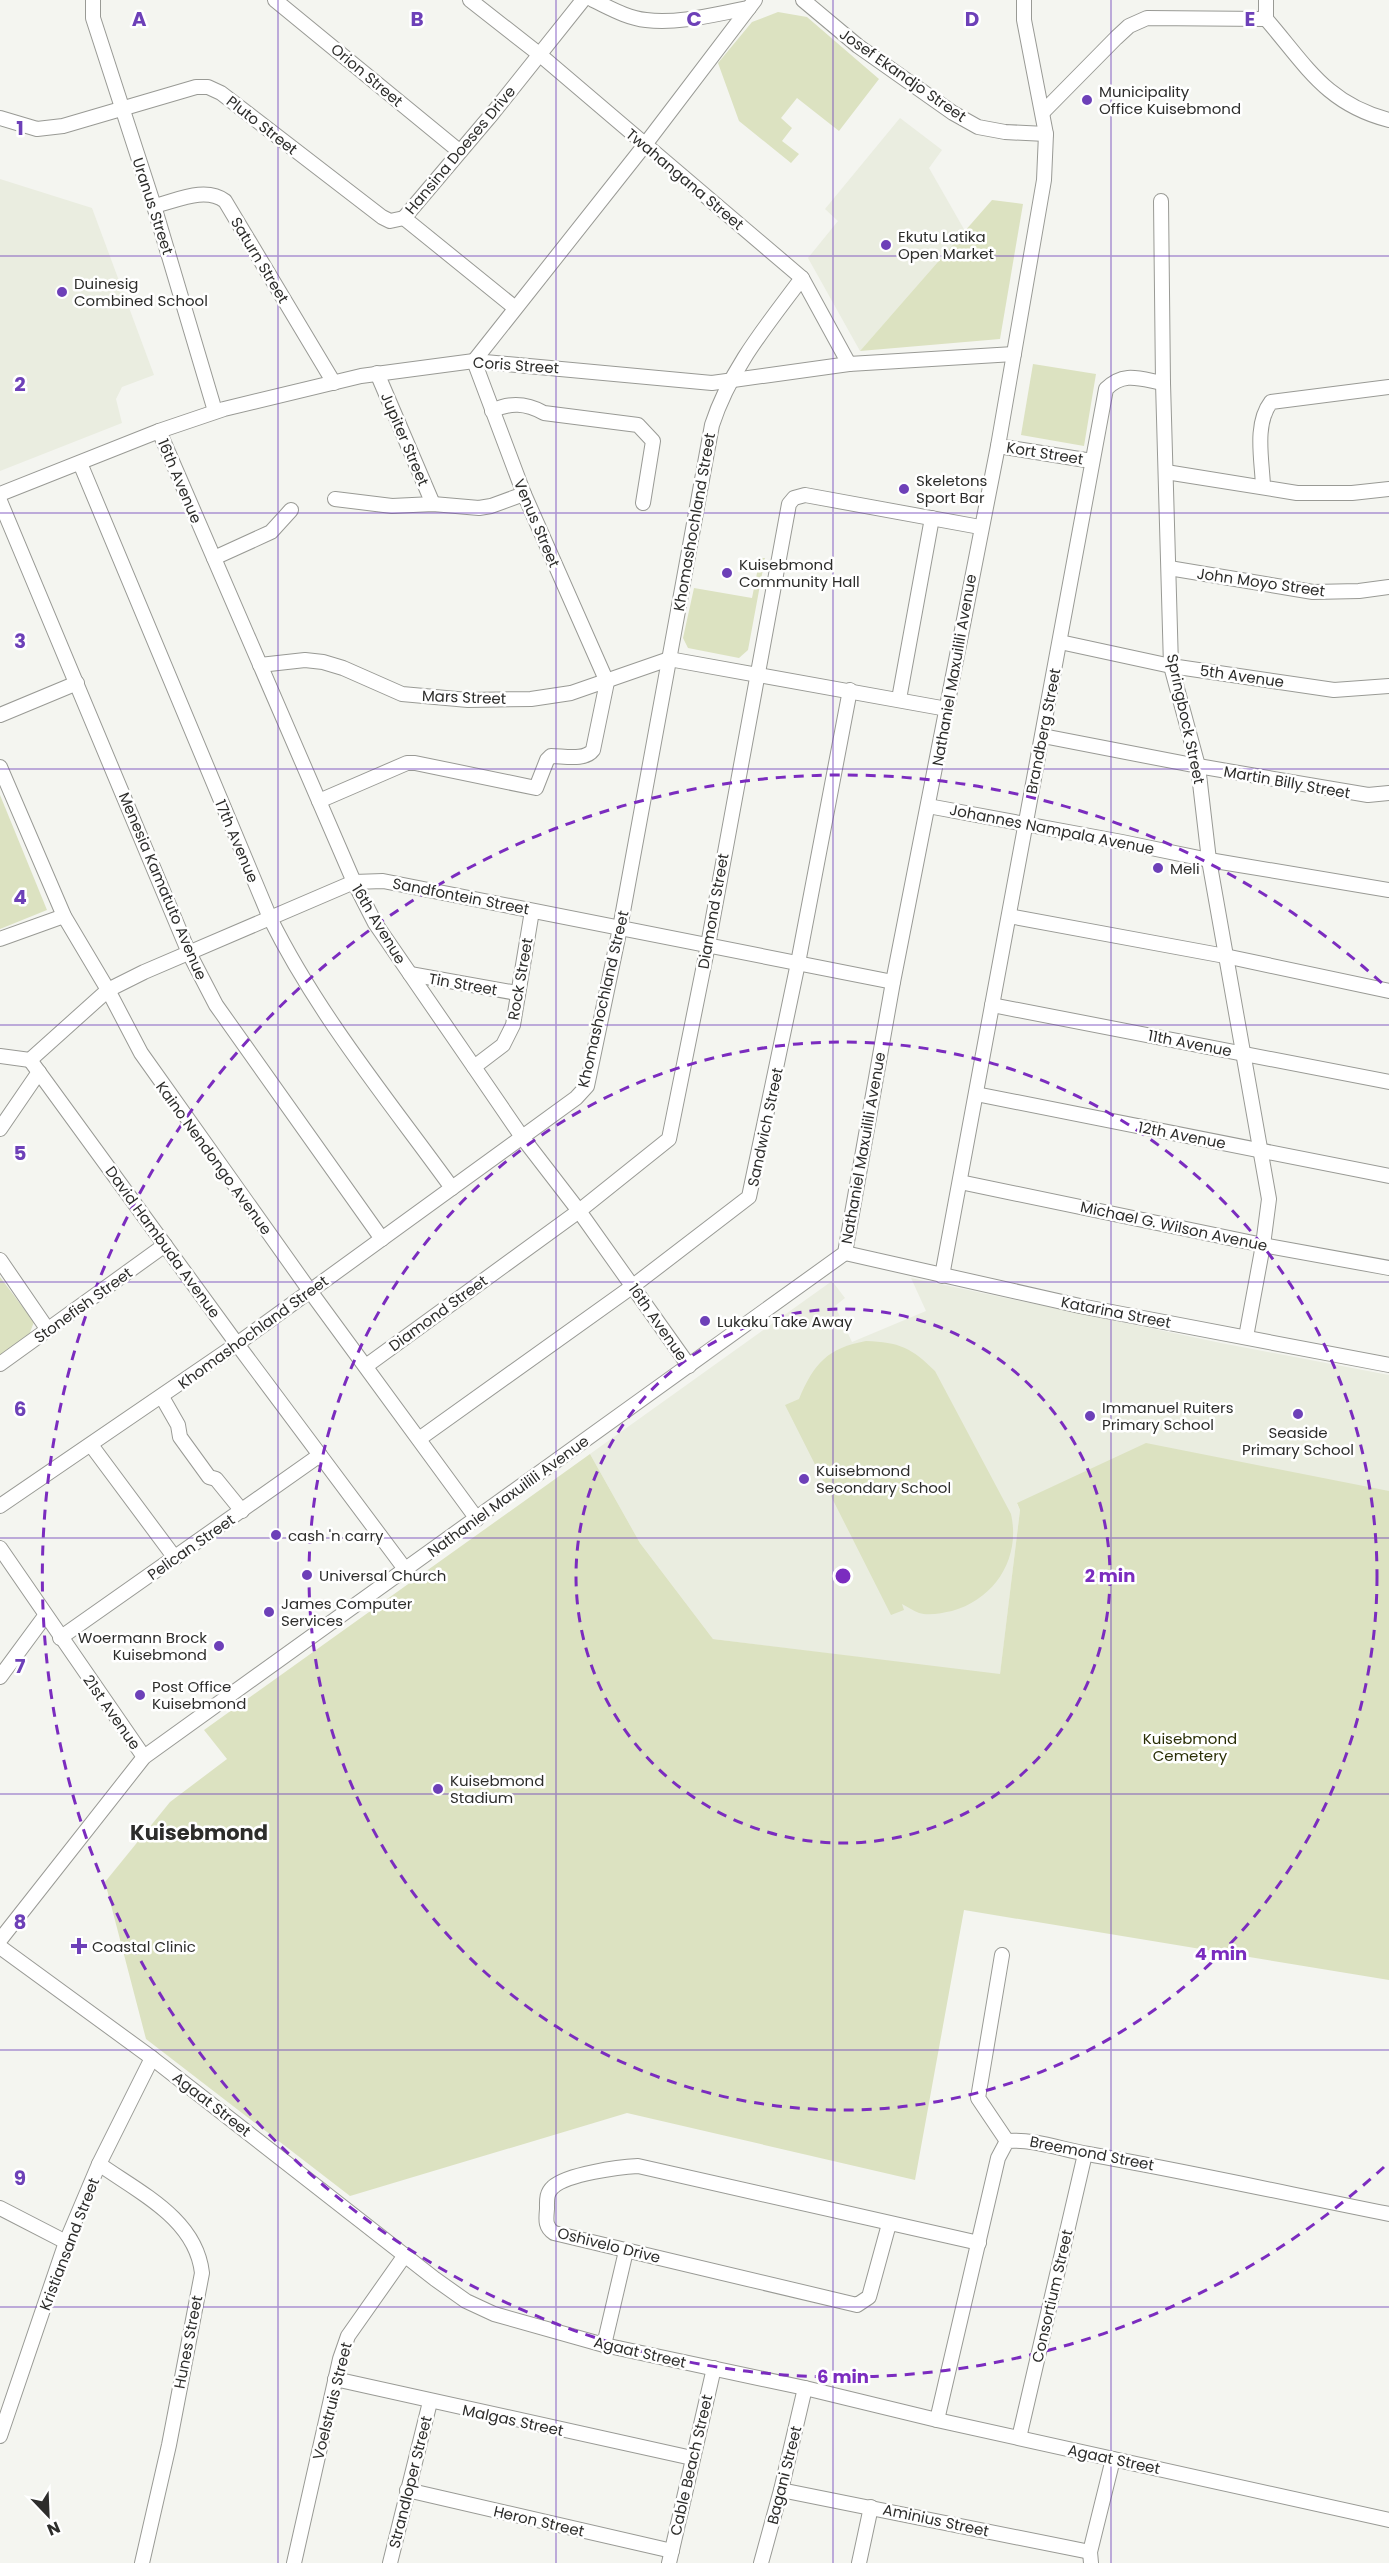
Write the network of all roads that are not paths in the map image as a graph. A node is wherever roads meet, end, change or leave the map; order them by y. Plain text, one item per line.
1 (93, 0) edge
2 (275, 0) edge
3 (470, 0) edge
4 (583, 0) edge
5 (593, 0) edge
6 (803, 0) edge
7 (1024, 0) edge
8 (1266, 0) edge
9 (752, 4) edge
10 (1266, 19) junction
11 (539, 54) junction
12 (121, 108) junction
13 (1043, 112) junction
14 (0, 118) edge
15 (1389, 120) edge
16 (1047, 134) junction
17 (644, 146) junction
18 (459, 152) junction
19 (1161, 201) dead end
20 (154, 206) junction
21 (404, 218) junction
22 (802, 278) junction
23 (514, 307) junction
24 (1014, 354) junction
25 (474, 361) junction
26 (849, 364) junction
27 (377, 374) junction
28 (729, 382) junction
29 (1163, 382) junction
30 (334, 383) junction
31 (1389, 387) edge
32 (215, 411) junction
33 (492, 411) junction
34 (159, 431) junction
35 (998, 446) junction
36 (1092, 461) junction
37 (80, 463) junction
38 (1166, 472) junction
39 (1263, 486) junction
40 (1389, 489) edge
41 (0, 494) edge
42 (524, 494) junction
43 (335, 499) dead end
44 (0, 501) edge
45 (643, 503) dead end
46 (433, 504) junction
47 (291, 510) dead end
48 (932, 518) junction
49 (980, 527) junction
50 (214, 558) junction
51 (1169, 568) junction
52 (1389, 587) edge
53 (1060, 642) junction
54 (669, 659) junction
55 (260, 665) junction
56 (1171, 666) junction
57 (758, 674) junction
58 (607, 682) junction
59 (77, 683) junction
60 (1389, 686) edge
61 (850, 690) junction
62 (899, 699) junction
63 (947, 709) junction
64 (0, 715) edge
65 (1043, 736) junction
66 (1198, 766) junction
67 (0, 767) edge
68 (1389, 793) edge
69 (318, 801) junction
70 (928, 806) junction
71 (1025, 825) junction
72 (1209, 860) junction
73 (354, 882) junction
74 (1389, 890) edge
75 (532, 911) junction
76 (64, 916) junction
77 (1010, 916) junction
78 (270, 918) junction
79 (620, 928) junction
80 (0, 939) edge
81 (708, 945) junction
82 (189, 953) junction
83 (1225, 956) junction
84 (798, 963) junction
85 (410, 974) junction
86 (893, 982) junction
87 (108, 990) junction
88 (1389, 991) edge
89 (517, 993) junction
90 (992, 1005) junction
91 (1244, 1054) junction
92 (0, 1056) edge
93 (30, 1060) junction
94 (474, 1067) junction
95 (39, 1072) junction
96 (1389, 1082) edge
97 (976, 1094) junction
98 (0, 1129) edge
99 (522, 1137) junction
100 (1261, 1150) junction
101 (1389, 1176) edge
102 (960, 1182) junction
103 (453, 1188) junction
104 (579, 1210) junction
105 (382, 1239) junction
106 (165, 1245) junction
107 (1263, 1245) junction
108 (845, 1252) junction
109 (0, 1260) edge
110 (1389, 1268) edge
111 (942, 1276) junction
112 (633, 1286) junction
113 (310, 1291) junction
114 (48, 1330) junction
115 (1246, 1337) junction
116 (237, 1344) junction
117 (0, 1364) edge
118 (1389, 1365) edge
119 (366, 1366) junction
120 (689, 1366) junction
121 (162, 1397) junction
122 (419, 1439) junction
123 (91, 1445) junction
124 (320, 1455) junction
125 (0, 1506) edge
126 (242, 1511) junction
127 (477, 1519) junction
128 (0, 1548) edge
129 (175, 1558) junction
130 (405, 1569) junction
131 (45, 1616) junction
132 (60, 1638) junction
133 (0, 1677) edge
134 (144, 1757) junction
135 (0, 1940) edge
136 (0, 1947) edge
137 (1002, 1955) dead end
138 (152, 2058) junction
139 (1007, 2141) junction
140 (1085, 2154) junction
141 (99, 2164) junction
142 (0, 2208) edge
143 (1389, 2214) edge
144 (889, 2224) junction
145 (66, 2242) junction
146 (979, 2243) junction
147 (626, 2251) junction
148 (405, 2256) junction
149 (604, 2345) junction
150 (714, 2368) junction
151 (335, 2379) junction
152 (805, 2388) junction
153 (430, 2402) junction
154 (937, 2420) junction
155 (0, 2436) edge
156 (1020, 2438) junction
157 (692, 2458) junction
158 (1113, 2459) junction
159 (407, 2490) junction
160 (781, 2490) junction
161 (871, 2507) junction
162 (1389, 2520) edge
163 (670, 2557) edge
164 (1091, 2557) edge
165 (142, 2563) edge
166 (294, 2563) edge
167 (390, 2563) edge
168 (761, 2563) edge
169 (859, 2563) edge

1 - 12 street, Uranus Street
2 - 18 street, Orion Street
3 - 11 street, Twahangana Street
4 - 11 street, Hansina Doeses Drive
5 - 9 street
6 - 16 street, Josef Ekandjo Street
7 - 13 street, Nathaniel Maxuilili Avenue
8 - 10 street
9 - 17 street
10 - 13 street
10 - 15 street
11 - 17 street, Twahangana Street
11 - 18 street, Hansina Doeses Drive
12 - 14 street, Pluto Street
12 - 20 street, Uranus Street
12 - 21 street, Pluto Street
13 - 16 street, Nathaniel Maxuilili Avenue
16 - 24 street, Nathaniel Maxuilili Avenue
17 - 22 street, Twahangana Street
17 - 23 street
18 - 21 street, Hansina Doeses Drive
19 - 29 street, Springbock Street
20 - 30 street, Saturn Street
20 - 32 street, Uranus Street
21 - 23 street, Hansina Doeses Drive
22 - 26 street
22 - 28 street
23 - 25 street
24 - 26 street, Coris Street
24 - 35 street, Nathaniel Maxuilili Avenue
25 - 27 street, Coris Street
25 - 28 street, Coris Street
25 - 33 street, Venus Street
26 - 28 street, Coris Street
27 - 30 street, Coris Street
27 - 46 street, Jupiter Street
28 - 54 street, Khomashochland Street
29 - 36 street, Brandberg Street
29 - 38 street, Springbock Street
30 - 32 street, Coris Street
31 - 39 street
32 - 34 street, Coris Street
33 - 42 street, Venus Street
33 - 45 street
34 - 37 street, Coris Street
34 - 50 street, 16th Avenue
35 - 36 street, Kort Street
35 - 49 street, Nathaniel Maxuilili Avenue
36 - 53 street, Brandberg Street
37 - 41 street, Coris Street
37 - 78 street, 17th Avenue
38 - 39 street
38 - 51 street, Springbock Street
39 - 40 street
42 - 46 street
42 - 58 street, Venus Street
43 - 46 street
44 - 59 street, Menesia Kamatuto Avenue
47 - 50 street
48 - 49 street, Diamond Street
48 - 57 street, Diamond Street
48 - 62 street
49 - 63 street, Nathaniel Maxuilili Avenue
50 - 55 street, 16th Avenue
51 - 52 street, John Moyo Street
51 - 56 street, Springbock Street
53 - 56 street, 5th Avenue
53 - 65 street, Brandberg Street
54 - 57 street
54 - 58 street, Mars Street
54 - 79 street, Khomashochland Street
55 - 58 street, Mars Street
55 - 69 street, 16th Avenue
56 - 60 street, 5th Avenue
56 - 66 street, Springbock Street
57 - 61 street
57 - 81 street, Diamond Street
58 - 69 street
59 - 64 street
59 - 82 street, Menesia Kamatuto Avenue
61 - 62 street
61 - 84 street, Sandwich Street
62 - 63 street
63 - 70 street, Nathaniel Maxuilili Avenue
65 - 66 street, Martin Billy Street
65 - 71 street, Brandberg Street
66 - 68 street, Martin Billy Street
66 - 72 street, Springbock Street
67 - 76 street, Kaino Nendongo Avenue
69 - 73 street, 16th Avenue
70 - 71 street, Johannes Nampala Avenue
70 - 86 street, Nathaniel Maxuilili Avenue
71 - 72 street, Johannes Nampala Avenue
71 - 77 street, Brandberg Street
72 - 74 street, Johannes Nampala Avenue
72 - 83 street, Springbock Street
73 - 75 street, Sandfontein Street
73 - 78 street, Sandfontein Street
73 - 85 street, 16th Avenue
75 - 79 street, Sandfontein Street
75 - 89 street, Rock Street
76 - 80 street
76 - 87 street, Kaino Nendongo Avenue
77 - 83 street
77 - 90 street, Brandberg Street
78 - 82 street, Sandfontein Street
78 - 103 street, 17th Avenue
79 - 81 street, Sandfontein Street
79 - 99 street, Khomashochland Street
81 - 84 street, Sandfontein Street
81 - 104 street, Diamond Street
82 - 87 street, Sandfontein Street
82 - 105 street, Menesia Kamatuto Avenue
83 - 88 street
83 - 91 street, Springbock Street
84 - 86 street, Sandfontein Street
84 - 112 street, Sandwich Street
85 - 89 street, Tin Street
85 - 94 street, 16th Avenue
86 - 108 street, Nathaniel Maxuilili Avenue
87 - 93 street, Sandfontein Street
87 - 113 street, Kaino Nendongo Avenue
89 - 94 street, Rock Street
90 - 91 street, 11th Avenue
90 - 97 street, Brandberg Street
91 - 96 street, 11th Avenue
91 - 100 street, Springbock Street
92 - 93 street
93 - 95 street, David Hambuda Avenue
94 - 99 street, 16th Avenue
95 - 98 street
95 - 106 street, David Hambuda Avenue
97 - 100 street, 12th Avenue
97 - 102 street, Brandberg Street
99 - 103 street, Khomashochland Street
99 - 104 street, 16th Avenue
100 - 101 street, 12th Avenue
100 - 107 street, Springbock Street
102 - 107 street, Michael G. Wilson Avenue
102 - 111 street, Brandberg Street
103 - 105 street, Khomashochland Street
104 - 112 street, 16th Avenue
104 - 119 street, Diamond Street
105 - 113 street, Khomashochland Street
106 - 114 street, Stonefish Street
106 - 116 street, David Hambuda Avenue
107 - 110 street, Michael G. Wilson Avenue
107 - 115 street, Springbock Street
108 - 111 street, Katarina Street
108 - 120 street, Nathaniel Maxuilili Avenue
109 - 114 street
111 - 115 street, Katarina Street
112 - 120 street, 16th Avenue
112 - 122 street, Sandwich Street
113 - 116 street, Khomashochland Street
113 - 119 street, Kaino Nendongo Avenue
114 - 117 street, Stonefish Street
115 - 118 street, Katarina Street
116 - 121 street, Khomashochland Street
116 - 124 street, David Hambuda Avenue
119 - 122 street, Kaino Nendongo Avenue
120 - 127 street, Nathaniel Maxuilili Avenue
121 - 123 street, Khomashochland Street
121 - 126 street
122 - 127 street, Kaino Nendongo Avenue
123 - 125 street, Khomashochland Street
123 - 129 street
124 - 126 street, Pelican Street
124 - 130 street, David Hambuda Avenue
126 - 129 street, Pelican Street
127 - 130 street, Nathaniel Maxuilili Avenue
128 - 131 street, 21st Avenue
129 - 132 street, Pelican Street
130 - 134 street, Nathaniel Maxuilili Avenue
131 - 132 street, 21st Avenue
131 - 133 street
132 - 134 street, 21st Avenue
134 - 135 street, Nathaniel Maxuilili Avenue
136 - 138 street, Agaat Street
137 - 139 street
138 - 141 street, Kristiansand Street
138 - 148 street, Agaat Street
139 - 140 street, Breemond Street
139 - 146 street
140 - 143 street, Breemond Street
140 - 156 street, Consortium Street
141 - 145 street, Kristiansand Street
141 - 165 street, Hunes Street
142 - 145 street
144 - 146 street, Oshivelo Drive
144 - 147 street, Oshivelo Drive
144 - 147 street, Oshivelo Drive
145 - 155 street, Kristiansand Street
146 - 154 street
147 - 149 street
148 - 149 street, Agaat Street
148 - 151 street, Voelstruis Street
149 - 150 street, Agaat Street
150 - 152 street, Agaat Street
150 - 157 street, Cable Beach Street
151 - 153 street, Malgas Street
151 - 166 street, Voelstruis Street
152 - 154 street, Agaat Street
152 - 160 street, Bagani Street
153 - 157 street, Malgas Street
153 - 159 street, Strandloper Street
154 - 156 street, Agaat Street
156 - 158 street, Agaat Street
157 - 163 street, Cable Beach Street
158 - 162 street, Agaat Street
158 - 164 street
159 - 163 street, Heron Street
159 - 167 street, Strandloper Street
160 - 161 street, Aminius Street
160 - 168 street, Bagani Street
161 - 164 street, Aminius Street
161 - 169 street

